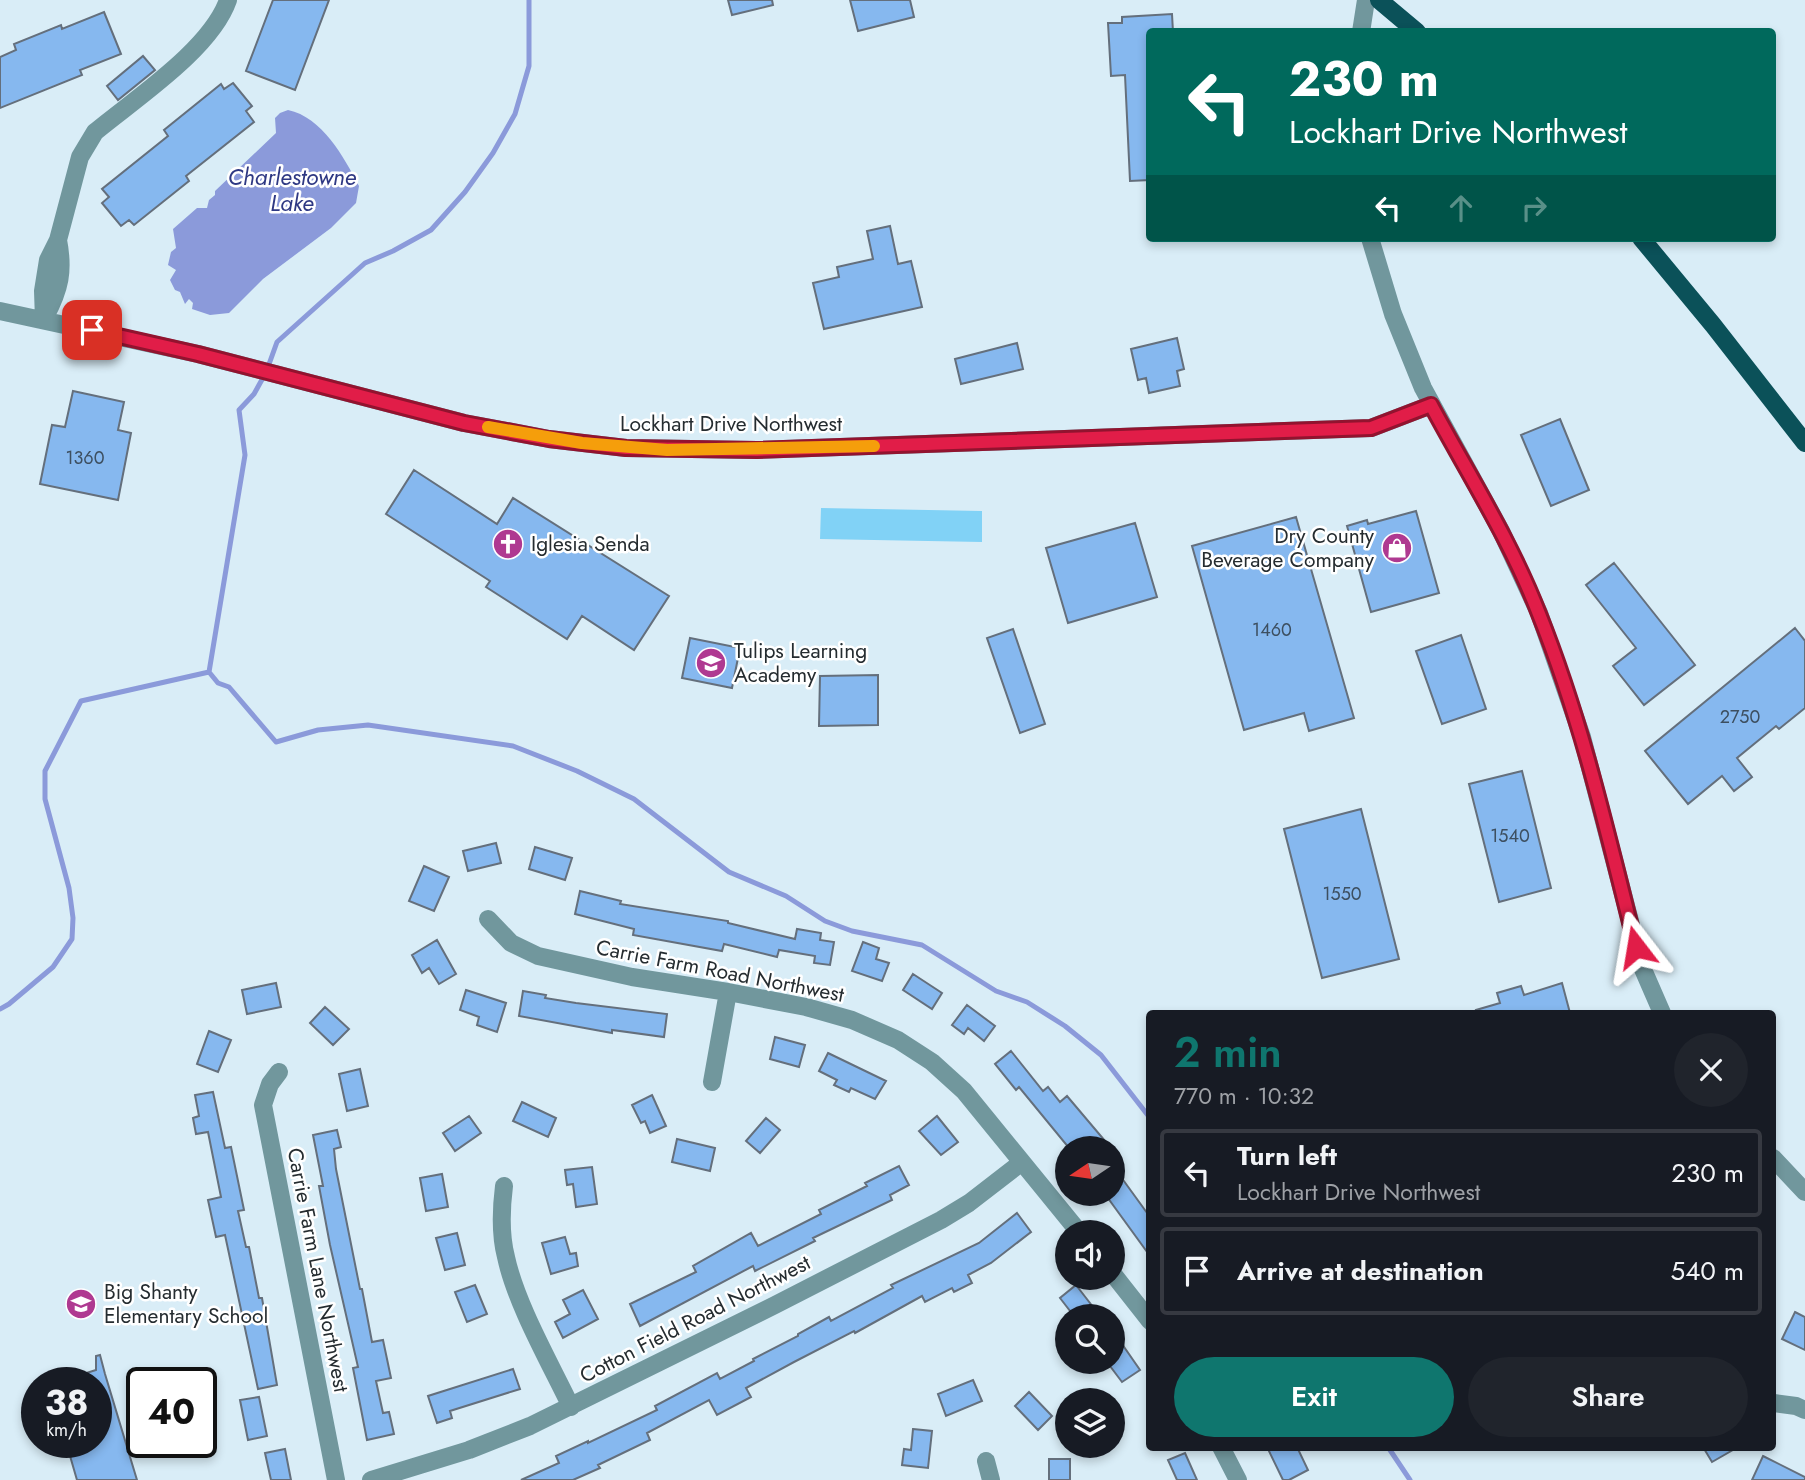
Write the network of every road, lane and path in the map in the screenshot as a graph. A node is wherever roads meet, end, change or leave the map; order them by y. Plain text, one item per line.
1 (228, 0) edge
2 (1366, 0) edge
3 (1379, 0) edge
4 (1362, 28) edge
5 (1412, 28) edge
6 (1371, 242) edge
7 (1644, 242) edge
8 (0, 311) edge
9 (44, 320) junction
10 (1431, 405) junction
11 (1805, 443) edge
12 (488, 919) dead end
13 (728, 992) junction
14 (1661, 1010) edge
15 (279, 1072) dead end
16 (712, 1082) dead end
17 (1776, 1161) edge
18 (1022, 1162) junction
19 (504, 1186) dead end
20 (1805, 1192) edge
21 (1069, 1220) edge
22 (1125, 1289) edge
23 (1146, 1316) edge
24 (1776, 1403) edge
25 (571, 1407) junction
26 (1805, 1410) edge
27 (1224, 1451) edge
28 (986, 1461) dead end
29 (335, 1480) edge
30 (371, 1480) edge
31 (991, 1480) edge
32 (1238, 1480) edge

1 - 9 street
2 - 4 street
3 - 5 main road
6 - 10 street
7 - 11 main road
8 - 9 street, Lockhart Drive Northwest
9 - 10 street, Lockhart Drive Northwest
10 - 14 street
12 - 13 street, Carrie Farm Road Northwest
13 - 16 street
13 - 18 street, Carrie Farm Road Northwest
15 - 29 street, Carrie Farm Lane Northwest
17 - 20 street
18 - 21 street, Carrie Farm Road Northwest
18 - 25 street, Cotton Field Road Northwest
19 - 25 street
22 - 23 street
24 - 26 street
25 - 30 street, Cotton Field Road Northwest
27 - 32 street
28 - 31 street

